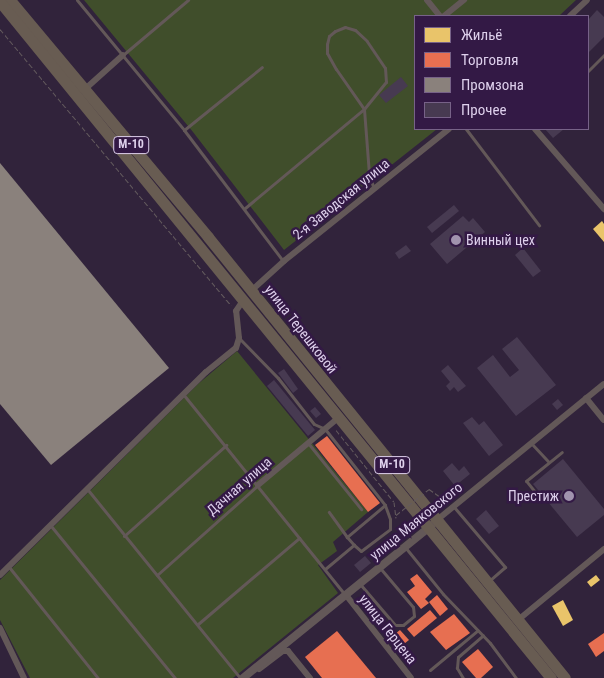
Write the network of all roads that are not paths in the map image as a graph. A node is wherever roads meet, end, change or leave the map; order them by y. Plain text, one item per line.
1 (10, 0) edge
2 (78, 0) edge
3 (188, 0) edge
4 (427, 0) edge
5 (464, 0) edge
6 (587, 0) edge
7 (0, 2) edge
8 (439, 15) edge
9 (445, 15) edge
10 (571, 15) edge
11 (123, 55) junction
12 (604, 56) edge
13 (262, 66) dead end
14 (589, 71) edge
15 (84, 90) junction
16 (364, 108) junction
17 (184, 130) junction
18 (448, 130) edge
19 (467, 130) edge
20 (536, 130) edge
21 (374, 189) junction
22 (246, 208) junction
23 (604, 209) edge
24 (538, 225) dead end
25 (284, 261) junction
26 (247, 295) junction
27 (239, 338) junction
28 (604, 384) edge
29 (184, 394) junction
30 (586, 398) junction
31 (604, 420) edge
32 (334, 421) junction
33 (325, 429) junction
34 (308, 443) junction
35 (531, 443) junction
36 (226, 445) junction
37 (562, 452) dead end
38 (549, 462) junction
39 (258, 485) junction
40 (87, 488) junction
41 (540, 498) dead end
42 (385, 505) junction
43 (454, 507) junction
44 (361, 509) dead end
45 (329, 512) dead end
46 (432, 524) junction
47 (50, 526) junction
48 (124, 536) junction
49 (347, 537) junction
50 (299, 538) junction
51 (354, 545) junction
52 (405, 546) junction
53 (604, 549) edge
54 (8, 566) junction
55 (379, 567) junction
56 (325, 569) junction
57 (157, 574) junction
58 (0, 575) edge
59 (488, 582) junction
60 (360, 584) junction
61 (346, 595) junction
62 (518, 620) junction
63 (198, 624) junction
64 (0, 628) edge
65 (478, 630) junction
66 (483, 635) junction
67 (430, 670) dead end
68 (250, 672) junction
69 (24, 678) edge
70 (98, 678) edge
71 (175, 678) edge
72 (240, 678) edge
73 (243, 678) edge
74 (310, 678) edge
75 (411, 678) edge
76 (463, 678) edge
77 (516, 678) edge
78 (551, 678) edge
79 (565, 678) edge

1 - 15 highway, улица Терешковой / М-10
2 - 11 lane
3 - 11 lane
4 - 8 street
5 - 9 street
6 - 10 street
7 - 26 highway, улица Терешковой / М-10
11 - 15 street
11 - 17 lane
12 - 14 lane
13 - 17 lane
15 - 26 highway, улица Терешковой / М-10
16 - 16 lane
16 - 21 lane
16 - 22 lane
17 - 22 lane
18 - 21 street, 2-я Заводская улица
19 - 24 lane
20 - 23 street
21 - 25 street, 2-я Заводская улица
22 - 25 lane
25 - 26 street, 2-я Заводская улица
26 - 27 street, 2-я Заводская улица
26 - 32 highway, улица Терешковой / М-10
26 - 46 highway, улица Терешковой / М-10
27 - 29 street
27 - 33 lane
28 - 30 street, улица Маяковского
29 - 36 lane
29 - 40 street
30 - 31 street
30 - 35 street, улица Маяковского
32 - 33 street, Дачная улица
32 - 46 highway, улица Терешковой / М-10
33 - 34 street, Дачная улица
33 - 42 lane
34 - 39 street, Дачная улица
34 - 44 lane
35 - 38 lane
35 - 43 street, улица Маяковского
36 - 39 lane
36 - 48 lane
37 - 38 lane
38 - 41 lane
39 - 50 lane
39 - 57 lane, Дачная улица
40 - 47 street
40 - 48 lane
42 - 49 lane
42 - 51 lane
43 - 46 street, улица Маяковского
43 - 59 lane
45 - 49 lane
46 - 52 street, улица Маяковского
46 - 59 highway, улица Терешковой / М-10
46 - 78 highway, улица Терешковой / М-10
47 - 54 street
47 - 71 lane
48 - 57 lane
49 - 51 lane
50 - 56 lane
50 - 63 lane
51 - 56 lane
52 - 55 street, улица Маяковского
52 - 65 lane
53 - 62 street
54 - 58 street
54 - 70 lane
55 - 60 street, улица Маяковского
55 - 60 lane
56 - 61 lane
57 - 63 lane
59 - 62 highway, улица Терешковой / М-10
60 - 61 street, улица Маяковского
61 - 68 street, улица Маяковского
61 - 75 street, улица Герцена
62 - 79 highway, улица Терешковой / М-10
63 - 72 lane
64 - 69 street
65 - 66 lane
65 - 67 lane
66 - 76 lane
66 - 77 lane
68 - 73 street, улица Маяковского
68 - 74 street

